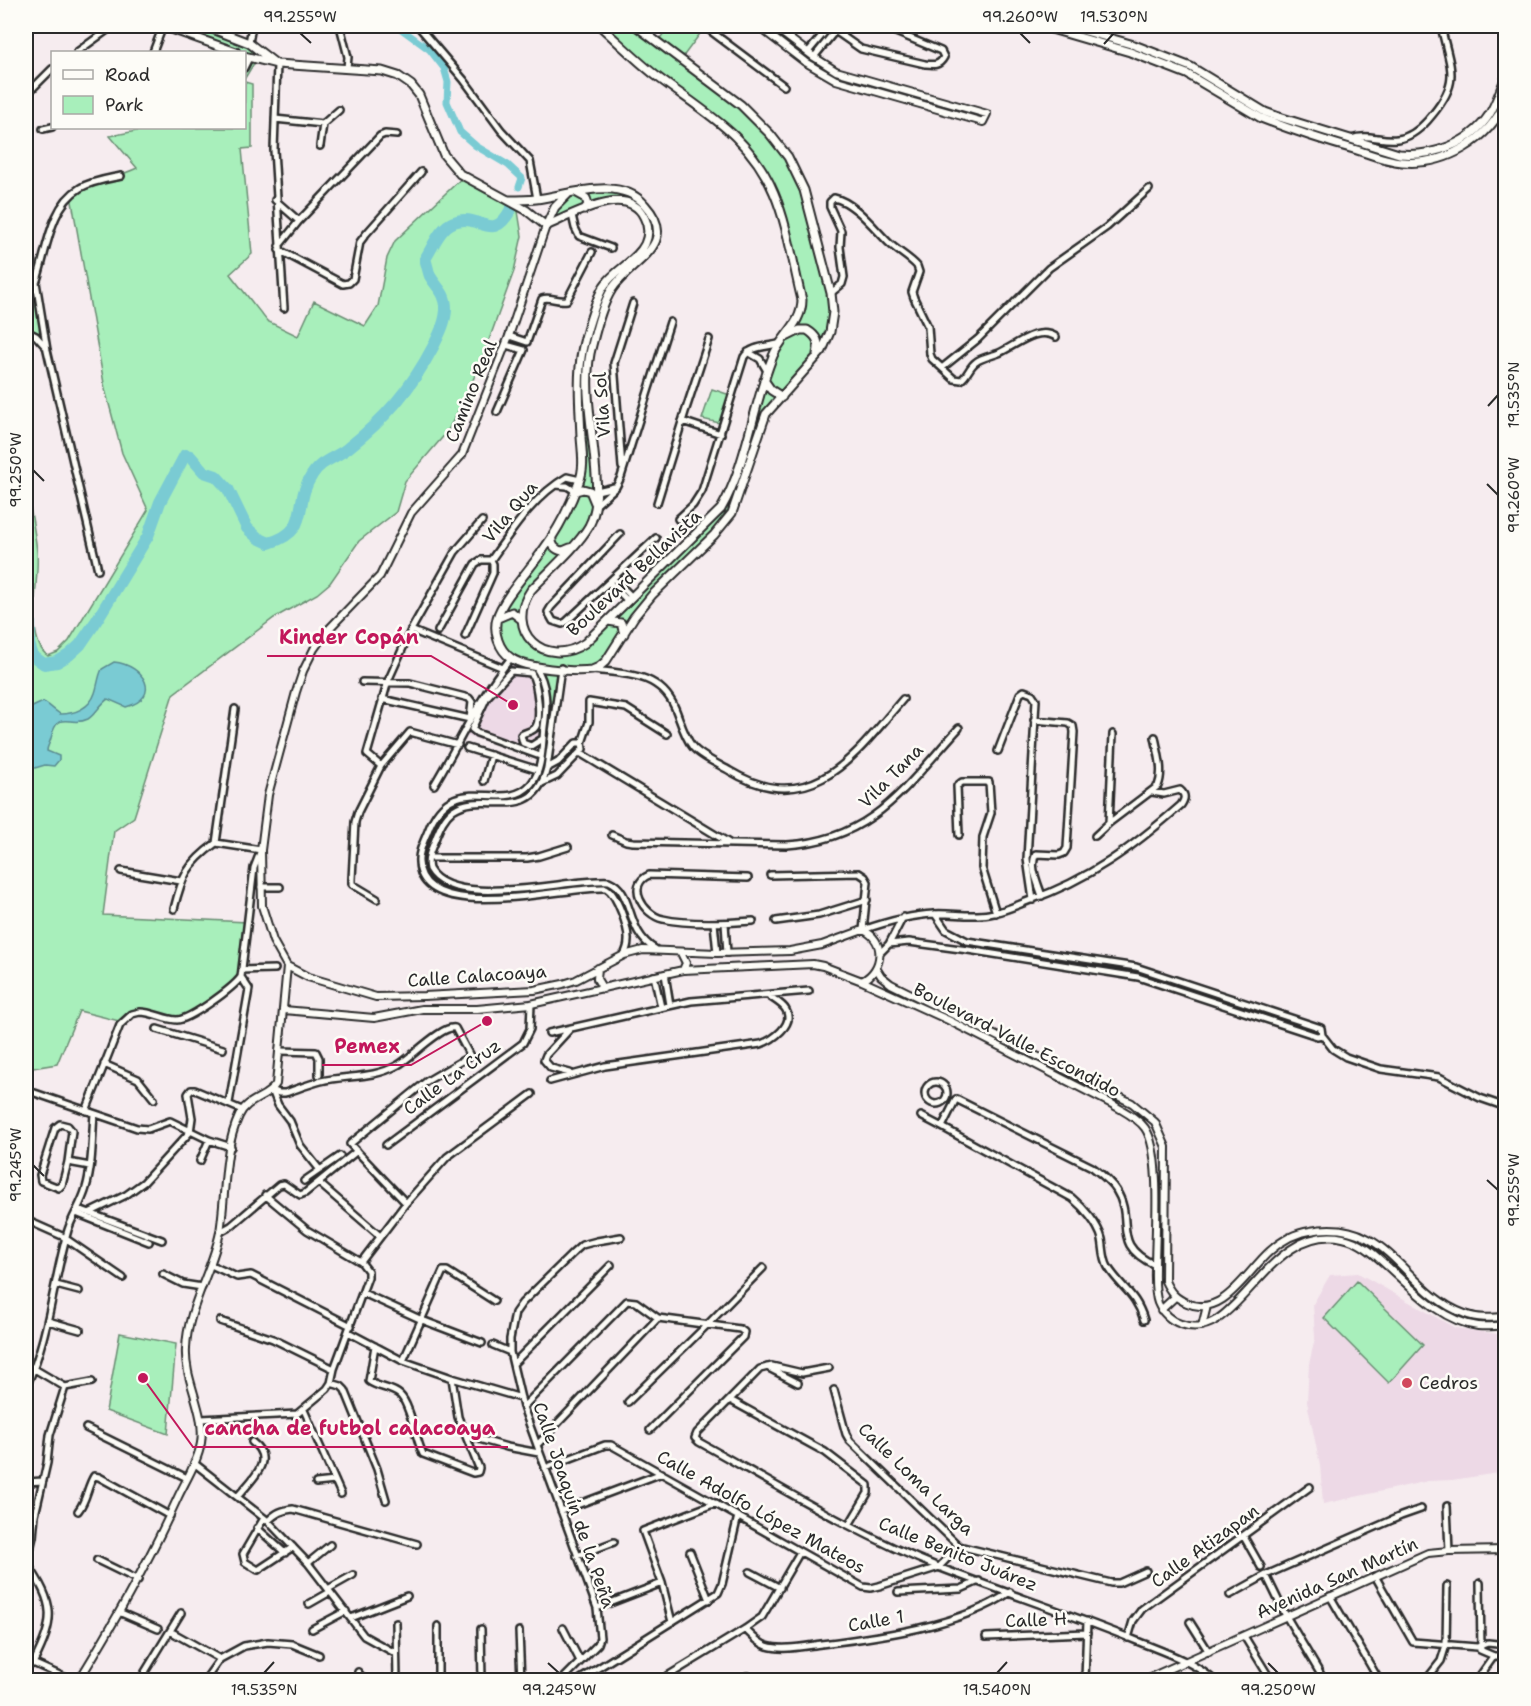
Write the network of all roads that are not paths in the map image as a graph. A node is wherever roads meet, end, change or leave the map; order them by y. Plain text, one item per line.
1 (113, 26) edge
2 (163, 26) edge
3 (206, 26) edge
4 (252, 26) edge
5 (340, 26) edge
6 (418, 26) edge
7 (600, 26) edge
8 (636, 26) edge
9 (704, 26) edge
10 (758, 26) edge
11 (773, 26) edge
12 (828, 26) edge
13 (881, 26) edge
14 (1041, 26) edge
15 (1068, 26) edge
16 (1441, 26) edge
17 (835, 32) junction
18 (249, 43) junction
19 (78, 51) edge
20 (153, 51) edge
21 (233, 51) edge
22 (808, 52) junction
23 (247, 57) edge
24 (814, 57) junction
25 (278, 64) junction
26 (347, 68) junction
27 (51, 70) edge
28 (857, 77) junction
29 (1506, 77) edge
30 (854, 85) junction
31 (784, 86) dead end
32 (26, 95) edge
33 (1506, 100) edge
34 (339, 110) dead end
35 (275, 119) junction
36 (323, 124) junction
37 (51, 127) edge
38 (43, 129) dead end
39 (397, 135) dead end
40 (1399, 139) junction
41 (1348, 140) junction
42 (320, 146) dead end
43 (1399, 154) junction
44 (421, 172) dead end
45 (121, 176) dead end
46 (1149, 189) dead end
47 (577, 192) junction
48 (568, 194) junction
49 (537, 199) junction
50 (276, 200) junction
51 (511, 201) junction
52 (584, 210) junction
53 (572, 215) junction
54 (298, 221) junction
55 (546, 226) junction
56 (279, 248) junction
57 (611, 248) dead end
58 (592, 252) dead end
59 (36, 282) junction
60 (831, 293) junction
61 (633, 303) dead end
62 (26, 306) edge
63 (284, 308) dead end
64 (670, 322) dead end
65 (26, 331) edge
66 (509, 336) junction
67 (1056, 337) dead end
68 (709, 339) dead end
69 (527, 342) junction
70 (779, 343) junction
71 (506, 345) junction
72 (47, 350) junction
73 (524, 350) junction
74 (748, 352) junction
75 (817, 357) junction
76 (942, 369) junction
77 (767, 371) junction
78 (764, 380) junction
79 (782, 397) junction
80 (497, 412) dead end
81 (681, 421) junction
82 (721, 434) junction
83 (622, 471) junction
84 (580, 480) junction
85 (554, 485) junction
86 (616, 487) junction
87 (576, 491) junction
88 (597, 491) junction
89 (657, 503) dead end
90 (595, 506) junction
91 (678, 519) dead end
92 (482, 521) dead end
93 (620, 534) dead end
94 (552, 537) junction
95 (656, 538) dead end
96 (571, 548) junction
97 (490, 560) junction
98 (98, 570) dead end
99 (611, 580) junction
100 (630, 599) junction
101 (496, 619) junction
102 (521, 619) junction
103 (608, 621) junction
104 (411, 630) junction
105 (438, 631) dead end
106 (624, 634) junction
107 (465, 636) dead end
108 (511, 658) junction
109 (535, 666) junction
110 (503, 668) junction
111 (561, 668) junction
112 (592, 670) junction
113 (388, 681) junction
114 (363, 682) dead end
115 (382, 699) junction
116 (903, 699) dead end
117 (235, 709) dead end
118 (470, 719) junction
119 (1034, 720) junction
120 (959, 728) dead end
121 (668, 734) dead end
122 (1113, 734) dead end
123 (1155, 737) dead end
124 (542, 739) junction
125 (582, 743) junction
126 (458, 745) junction
127 (467, 748) dead end
128 (998, 751) dead end
129 (580, 753) junction
130 (491, 755) junction
131 (540, 758) junction
132 (381, 766) junction
133 (548, 766) junction
134 (538, 770) junction
135 (484, 780) dead end
136 (542, 783) junction
137 (434, 785) dead end
138 (1152, 792) junction
139 (1109, 823) junction
140 (612, 835) dead end
141 (959, 835) dead end
142 (1095, 836) dead end
143 (216, 843) junction
144 (731, 844) junction
145 (568, 848) dead end
146 (261, 850) junction
147 (1027, 854) junction
148 (1036, 854) junction
149 (429, 858) junction
150 (121, 871) dead end
151 (770, 875) dead end
152 (748, 878) dead end
153 (181, 881) junction
154 (261, 887) junction
155 (280, 887) dead end
156 (1042, 896) junction
157 (377, 899) dead end
158 (867, 900) junction
159 (1033, 900) junction
160 (174, 909) dead end
161 (996, 912) junction
162 (935, 914) junction
163 (903, 917) junction
164 (632, 920) junction
165 (753, 921) dead end
166 (776, 921) dead end
167 (624, 922) junction
168 (714, 923) junction
169 (725, 923) junction
170 (863, 930) junction
171 (889, 944) junction
172 (992, 944) junction
173 (811, 948) junction
174 (655, 949) junction
175 (680, 952) junction
176 (717, 953) junction
177 (727, 953) junction
178 (880, 953) junction
179 (991, 953) junction
180 (624, 955) junction
181 (813, 964) junction
182 (287, 966) junction
183 (598, 968) junction
184 (876, 968) junction
185 (275, 969) dead end
186 (242, 970) junction
187 (682, 970) junction
188 (665, 974) junction
189 (654, 976) junction
190 (241, 977) junction
191 (862, 981) junction
192 (603, 989) junction
193 (808, 991) dead end
194 (768, 995) junction
195 (424, 996) junction
196 (531, 1004) junction
197 (670, 1005) junction
198 (661, 1007) junction
199 (422, 1009) junction
200 (284, 1010) junction
201 (173, 1019) junction
202 (571, 1028) junction
203 (157, 1029) dead end
204 (530, 1029) joint
205 (167, 1032) junction
206 (549, 1033) dead end
207 (1322, 1035) junction
208 (223, 1049) dead end
209 (280, 1051) junction
210 (104, 1064) junction
211 (572, 1074) junction
212 (319, 1075) dead end
213 (550, 1081) dead end
214 (26, 1090) edge
215 (272, 1090) junction
216 (532, 1094) dead end
217 (947, 1094) junction
218 (956, 1098) junction
219 (154, 1099) dead end
220 (229, 1103) junction
221 (1506, 1107) edge
222 (242, 1110) junction
223 (86, 1111) junction
224 (94, 1114) junction
225 (921, 1116) dead end
226 (942, 1127) junction
227 (190, 1132) junction
228 (209, 1140) junction
229 (386, 1145) dead end
230 (231, 1147) junction
231 (357, 1151) junction
232 (340, 1156) dead end
233 (200, 1161) dead end
234 (68, 1162) junction
235 (90, 1166) junction
236 (320, 1170) junction
237 (304, 1181) dead end
238 (319, 1183) junction
239 (265, 1195) junction
240 (406, 1203) junction
241 (77, 1211) junction
242 (89, 1213) junction
243 (26, 1220) edge
244 (220, 1232) junction
245 (380, 1236) junction
246 (621, 1237) dead end
247 (66, 1240) junction
248 (162, 1240) dead end
249 (149, 1242) dead end
250 (361, 1262) junction
251 (211, 1265) junction
252 (611, 1265) dead end
253 (1155, 1265) junction
254 (764, 1268) dead end
255 (163, 1274) dead end
256 (123, 1278) dead end
257 (56, 1285) junction
258 (202, 1287) junction
259 (79, 1291) dead end
260 (363, 1293) junction
261 (1175, 1297) junction
262 (494, 1301) dead end
263 (1207, 1306) junction
264 (1161, 1310) junction
265 (1506, 1317) edge
266 (658, 1318) junction
267 (48, 1320) junction
268 (422, 1320) junction
269 (1144, 1320) dead end
270 (220, 1321) dead end
271 (1506, 1325) edge
272 (707, 1326) junction
273 (1202, 1326) junction
274 (350, 1329) junction
275 (80, 1330) dead end
276 (482, 1343) dead end
277 (493, 1345) dead end
278 (375, 1346) junction
279 (510, 1352) junction
280 (403, 1361) junction
281 (26, 1364) edge
282 (513, 1364) junction
283 (765, 1366) junction
284 (34, 1368) junction
285 (829, 1368) dead end
286 (334, 1369) junction
287 (452, 1378) junction
288 (92, 1382) dead end
289 (331, 1383) junction
290 (798, 1383) dead end
291 (26, 1387) edge
292 (65, 1387) junction
293 (834, 1390) dead end
294 (520, 1398) junction
295 (730, 1400) junction
296 (628, 1402) dead end
297 (523, 1407) junction
298 (304, 1410) junction
299 (201, 1419) junction
300 (86, 1428) dead end
301 (650, 1430) dead end
302 (465, 1435) junction
303 (252, 1442) dead end
304 (537, 1445) junction
305 (539, 1453) junction
306 (194, 1463) junction
307 (545, 1468) junction
308 (662, 1473) junction
309 (187, 1478) junction
310 (43, 1481) junction
311 (335, 1481) junction
312 (26, 1482) edge
313 (316, 1483) dead end
314 (1310, 1487) dead end
315 (341, 1494) dead end
316 (238, 1496) junction
317 (386, 1500) dead end
318 (716, 1503) junction
319 (1447, 1506) dead end
320 (1421, 1509) dead end
321 (78, 1510) dead end
322 (26, 1511) edge
323 (561, 1511) junction
324 (35, 1515) junction
325 (170, 1516) junction
326 (738, 1516) junction
327 (266, 1520) junction
328 (849, 1525) junction
329 (257, 1528) junction
330 (1244, 1537) junction
331 (614, 1542) dead end
332 (417, 1544) dead end
333 (330, 1545) dead end
334 (959, 1546) junction
335 (293, 1547) junction
336 (1506, 1550) edge
337 (1449, 1551) junction
338 (690, 1552) dead end
339 (800, 1552) junction
340 (285, 1553) junction
341 (577, 1556) junction
342 (97, 1560) dead end
343 (26, 1563) edge
344 (308, 1563) junction
345 (939, 1567) junction
346 (1261, 1567) dead end
347 (1146, 1571) dead end
348 (750, 1572) dead end
349 (353, 1575) dead end
350 (1266, 1575) junction
351 (1375, 1576) junction
352 (138, 1580) junction
353 (979, 1581) junction
354 (662, 1582) junction
355 (1480, 1583) dead end
356 (1447, 1586) dead end
357 (780, 1588) junction
358 (329, 1590) junction
359 (898, 1592) dead end
360 (1010, 1592) junction
361 (1230, 1595) dead end
362 (407, 1596) dead end
363 (1330, 1596) junction
364 (709, 1600) junction
365 (309, 1604) dead end
366 (597, 1608) junction
367 (346, 1611) junction
368 (121, 1613) junction
369 (181, 1613) dead end
370 (1286, 1616) junction
371 (351, 1618) junction
372 (1087, 1621) junction
373 (672, 1622) junction
374 (1190, 1622) dead end
375 (396, 1623) dead end
376 (438, 1626) dead end
377 (563, 1628) dead end
378 (158, 1629) dead end
379 (312, 1629) dead end
380 (481, 1629) dead end
381 (745, 1629) junction
382 (170, 1631) junction
383 (519, 1631) dead end
384 (1087, 1633) junction
385 (1244, 1636) junction
386 (986, 1637) dead end
387 (1128, 1638) junction
388 (1446, 1645) junction
389 (1506, 1645) edge
390 (1479, 1647) junction
391 (1209, 1652) junction
392 (395, 1653) junction
393 (319, 1655) dead end
394 (1494, 1656) junction
395 (1506, 1656) edge
396 (220, 1659) junction
397 (26, 1660) edge
398 (580, 1661) junction
399 (1187, 1662) junction
400 (33, 1664) junction
401 (358, 1672) dead end
402 (747, 1676) dead end
403 (71, 1680) edge
404 (79, 1680) edge
405 (140, 1680) edge
406 (205, 1680) edge
407 (364, 1680) edge
408 (397, 1680) edge
409 (438, 1680) edge
410 (482, 1680) edge
411 (521, 1680) edge
412 (562, 1680) edge
413 (579, 1680) edge
414 (661, 1680) edge
415 (741, 1680) edge
416 (1059, 1680) edge
417 (1085, 1680) edge
418 (1104, 1680) edge
419 (1144, 1680) edge
420 (1214, 1680) edge
421 (1271, 1680) edge
422 (1324, 1680) edge
423 (1379, 1680) edge
424 (1426, 1680) edge
425 (1477, 1680) edge

1 - 19 street
2 - 20 street
2 - 21 main road
3 - 18 main road
4 - 18 street
5 - 26 street
6 - 49 street
7 - 70 main road, Boulevard Bellavista
8 - 60 main road, Boulevard Bellavista
9 - 31 street
10 - 30 street
11 - 22 street
12 - 17 street
12 - 22 street
13 - 17 street
14 - 33 main road
15 - 41 main road
16 - 40 street
17 - 24 street
18 - 25 main road
22 - 24 street
23 - 25 main road
24 - 28 street
25 - 26 main road
25 - 35 street
26 - 51 main road
27 - 32 street
28 - 30 street
28 - 30 street
29 - 43 main road
34 - 36 street
35 - 36 street
35 - 50 street
36 - 42 street
37 - 38 street
39 - 54 street
40 - 41 street
40 - 43 street
41 - 43 main road
44 - 56 street
45 - 59 street
46 - 76 street
47 - 48 main road
47 - 52 main road
47 - 88 main road
48 - 49 main road
48 - 55 main road
49 - 51 main road
50 - 54 street
50 - 56 street
51 - 55 main road
52 - 53 main road
52 - 84 main road
53 - 55 main road
53 - 57 street
54 - 56 street
55 - 66 street, Camino Real
56 - 63 street
58 - 69 street
59 - 62 street
59 - 72 street
60 - 75 main road, Boulevard Bellavista
60 - 76 street
61 - 83 street, Vila Sol
64 - 83 street, Vila Sol
65 - 72 street
66 - 69 street
66 - 71 street, Camino Real
67 - 76 street
68 - 81 street
69 - 73 street
70 - 74 street
70 - 75 main road
70 - 77 main road, Boulevard Bellavista
71 - 73 street
71 - 146 street, Camino Real
72 - 98 street
73 - 80 street
74 - 77 street
74 - 82 street
75 - 79 main road, Boulevard Bellavista
77 - 78 main road, Boulevard Bellavista
78 - 79 main road
78 - 100 main road, Boulevard Bellavista
79 - 106 main road, Boulevard Bellavista
81 - 82 street
81 - 89 street
82 - 91 street
83 - 86 street, Vila Sol
84 - 85 street
84 - 87 main road
85 - 87 street
85 - 97 street, Vila Qua
86 - 88 street
86 - 90 street, Vila Sol
87 - 90 main road
87 - 94 main road
88 - 90 main road
90 - 96 main road
92 - 104 street
93 - 99 street
94 - 96 main road
94 - 101 main road
95 - 99 street
96 - 102 main road
97 - 105 street, Vila Qua
97 - 107 street, Vila Qua
99 - 100 street
100 - 103 main road, Boulevard Bellavista
101 - 102 main road
101 - 108 main road
102 - 103 main road, Boulevard Bellavista
103 - 106 main road
104 - 110 street
104 - 113 street
106 - 112 main road, Boulevard Bellavista
108 - 109 main road
108 - 110 street
109 - 111 main road
109 - 124 street
110 - 118 street
111 - 112 main road
111 - 133 street
112 - 116 street
113 - 114 street
113 - 115 street
113 - 118 street
115 - 118 street
115 - 132 street
117 - 143 street
118 - 126 street
119 - 128 street
119 - 147 street
119 - 148 street
120 - 144 street, Vila Tana
121 - 125 street
122 - 139 street
123 - 138 street
124 - 131 street
124 - 131 street
125 - 129 street
125 - 133 street
126 - 132 street
126 - 137 street
127 - 130 street
129 - 136 street
129 - 144 street
130 - 134 street
130 - 135 street
131 - 133 street
131 - 134 street
132 - 157 street
133 - 136 street
134 - 167 street
136 - 149 street
138 - 139 street
138 - 156 street, Calle Calacoaya
139 - 142 street
140 - 144 street, Vila Tana
141 - 161 street
143 - 146 street
143 - 153 street
145 - 149 street
146 - 154 street
146 - 186 street
147 - 148 street
147 - 159 street
148 - 156 street
149 - 164 street
150 - 153 street
151 - 158 street
152 - 168 street
153 - 160 street
154 - 155 street
154 - 182 street
156 - 159 street, Calle Calacoaya
158 - 166 street
158 - 170 street
159 - 161 street, Calle Calacoaya
161 - 162 street, Calle Calacoaya
162 - 163 street, Calle Calacoaya
162 - 172 street
163 - 170 street, Calle Calacoaya
163 - 171 street
164 - 167 street
164 - 174 street
165 - 169 street
167 - 180 street
168 - 169 street
168 - 176 street
169 - 177 street
170 - 173 street, Calle Calacoaya
170 - 178 street
171 - 178 street
171 - 179 street
172 - 179 street
172 - 207 street
173 - 177 street, Calle Calacoaya
173 - 181 street
174 - 175 street, Calle Calacoaya
174 - 180 street, Calle Calacoaya
175 - 176 street, Calle Calacoaya
175 - 187 street
176 - 177 street, Calle Calacoaya
178 - 184 street
179 - 207 street
180 - 183 street, Calle Calacoaya
181 - 187 street, Boulevard Valle Escondido
181 - 191 street, Boulevard Valle Escondido
182 - 195 street, Calle Calacoaya
182 - 200 street
183 - 192 street
183 - 195 street, Calle Calacoaya
184 - 191 street
184 - 261 street, Boulevard Valle Escondido
185 - 186 street
186 - 190 street
187 - 188 street, Boulevard Valle Escondido
188 - 189 street, Boulevard Valle Escondido
188 - 197 street
189 - 192 street, Boulevard Valle Escondido
189 - 198 street
190 - 201 street
190 - 220 street
191 - 253 street, Boulevard Valle Escondido
192 - 196 street, Boulevard Valle Escondido
193 - 194 street
194 - 197 street
194 - 211 street
195 - 199 street
196 - 199 street, Boulevard Valle Escondido
196 - 204 street, Calle Calacoaya
197 - 198 street
198 - 202 street
199 - 200 street, Boulevard Valle Escondido
200 - 209 street
201 - 205 street
201 - 210 street
202 - 206 street
202 - 211 street
203 - 205 street
204 - 229 street, Calle La Cruz
205 - 208 street
207 - 221 street
209 - 212 street
209 - 215 street
210 - 219 street
210 - 223 street
211 - 213 street
214 - 223 street
215 - 222 street
215 - 231 street
215 - 236 street
216 - 240 street
217 - 217 street
217 - 218 street
218 - 226 street
218 - 253 street
220 - 222 street
220 - 227 street
222 - 230 street
223 - 224 street
224 - 227 street
224 - 235 street
225 - 226 street
226 - 269 street
227 - 228 street
227 - 242 street
228 - 230 street
228 - 233 street
230 - 244 street
231 - 238 street
231 - 240 street
232 - 236 street
234 - 234 street
234 - 235 street
235 - 241 street
236 - 237 street
238 - 239 street
238 - 245 street
239 - 244 street
239 - 250 street
240 - 245 street
241 - 242 street
241 - 247 street
241 - 249 street
242 - 248 street
243 - 247 street
244 - 251 street
245 - 250 street
246 - 279 street, Calle Joaquín de la Peña
247 - 256 street
247 - 257 street
250 - 260 street
251 - 258 street
251 - 274 street
252 - 282 street
253 - 264 street, Boulevard Valle Escondido
254 - 272 street
255 - 258 street
257 - 259 street
257 - 267 street
258 - 299 street
260 - 268 street
260 - 274 street
261 - 263 street
261 - 264 street
262 - 268 street
263 - 265 street
263 - 273 street
264 - 273 street
266 - 272 street
266 - 297 street
266 - 304 street
267 - 275 street
267 - 284 street
268 - 276 street
268 - 280 street
270 - 286 street
271 - 273 street
272 - 296 street
272 - 301 street
274 - 278 street
274 - 286 street
277 - 279 street
278 - 280 street
278 - 302 street
279 - 282 street, Calle Joaquín de la Peña
280 - 287 street
281 - 284 street
282 - 294 street, Calle Joaquín de la Peña
283 - 285 street
283 - 290 street
283 - 295 street
284 - 291 street
284 - 292 street
286 - 289 street
287 - 294 street
287 - 302 street
288 - 292 street
289 - 298 street
289 - 317 street
292 - 310 street
293 - 334 street, Calle Loma Larga
294 - 297 street, Calle Joaquín de la Peña
295 - 328 street
295 - 328 street, Calle Benito Juárez
297 - 304 street, Calle Joaquín de la Peña
298 - 299 street
298 - 311 street
299 - 306 street
300 - 309 street
302 - 305 street
303 - 316 street
304 - 305 street, Calle Joaquín de la Peña
305 - 307 street, Calle Joaquín de la Peña
306 - 309 street
306 - 316 street
307 - 308 street, Calle Adolfo López Mateos
307 - 323 street, Calle Joaquín de la Peña
308 - 318 street, Calle Adolfo López Mateos
308 - 323 street
309 - 325 street
310 - 312 street
310 - 324 street
311 - 313 street
311 - 315 street
314 - 330 street, Calle Atizapan
316 - 327 street
318 - 326 street, Calle Adolfo López Mateos
318 - 354 street
319 - 337 street
320 - 350 street
321 - 325 street
322 - 324 street
323 - 341 street, Calle Joaquín de la Peña
324 - 343 street
325 - 352 street
326 - 339 street, Calle Adolfo López Mateos
326 - 364 street
327 - 329 street
327 - 332 street
327 - 335 street
328 - 345 street, Calle Benito Juárez
329 - 340 street
329 - 340 street
330 - 346 street
330 - 387 street, Calle Atizapan
331 - 341 street
333 - 344 street
334 - 345 street, Calle Adolfo López Mateos
334 - 347 street, Calle Loma Larga
335 - 340 street
335 - 344 street
336 - 337 street, Avenida San Martín
337 - 351 street, Avenida San Martín
338 - 364 street
339 - 345 street, Calle Adolfo López Mateos
339 - 357 street
341 - 366 street, Calle Joaquín de la Peña
342 - 352 street
343 - 400 street
344 - 358 street
345 - 353 street, Calle Benito Juárez
348 - 357 street
349 - 358 street
350 - 361 street
350 - 370 street
351 - 363 street, Avenida San Martín
351 - 388 street
352 - 368 street
353 - 359 street
353 - 360 street, Calle Benito Juárez
354 - 366 street
354 - 373 street
355 - 390 street
356 - 388 street
357 - 381 street
358 - 365 street
358 - 367 street
360 - 372 street, Calle Benito Juárez
360 - 381 street, Calle 1
362 - 371 street
363 - 370 street, Avenida San Martín
363 - 423 street
364 - 373 street
366 - 398 street, Calle Joaquín de la Peña
367 - 371 street
367 - 379 street
368 - 378 street
368 - 404 street
369 - 382 street
370 - 385 street, Avenida San Martín
370 - 422 street
371 - 392 street
372 - 384 street
372 - 387 street, Calle Benito Juárez
373 - 413 street
374 - 391 street
375 - 392 street
376 - 409 street
377 - 398 street
380 - 410 street
381 - 414 street
382 - 396 street
382 - 405 street
383 - 411 street
384 - 386 street, Calle H
384 - 417 street
385 - 391 street, Avenida San Martín
385 - 421 street
387 - 399 street, Calle Benito Juárez
388 - 390 street
388 - 424 street
389 - 390 street
390 - 394 street
391 - 399 street, Avenida San Martín
392 - 408 street
393 - 396 street
394 - 395 street
394 - 425 street
396 - 406 street
397 - 400 street
398 - 412 street, Calle Joaquín de la Peña
399 - 419 street, Avenida San Martín
399 - 420 street, Calle Benito Juárez
400 - 403 street
401 - 407 street
402 - 415 street
416 - 417 street
417 - 418 street

